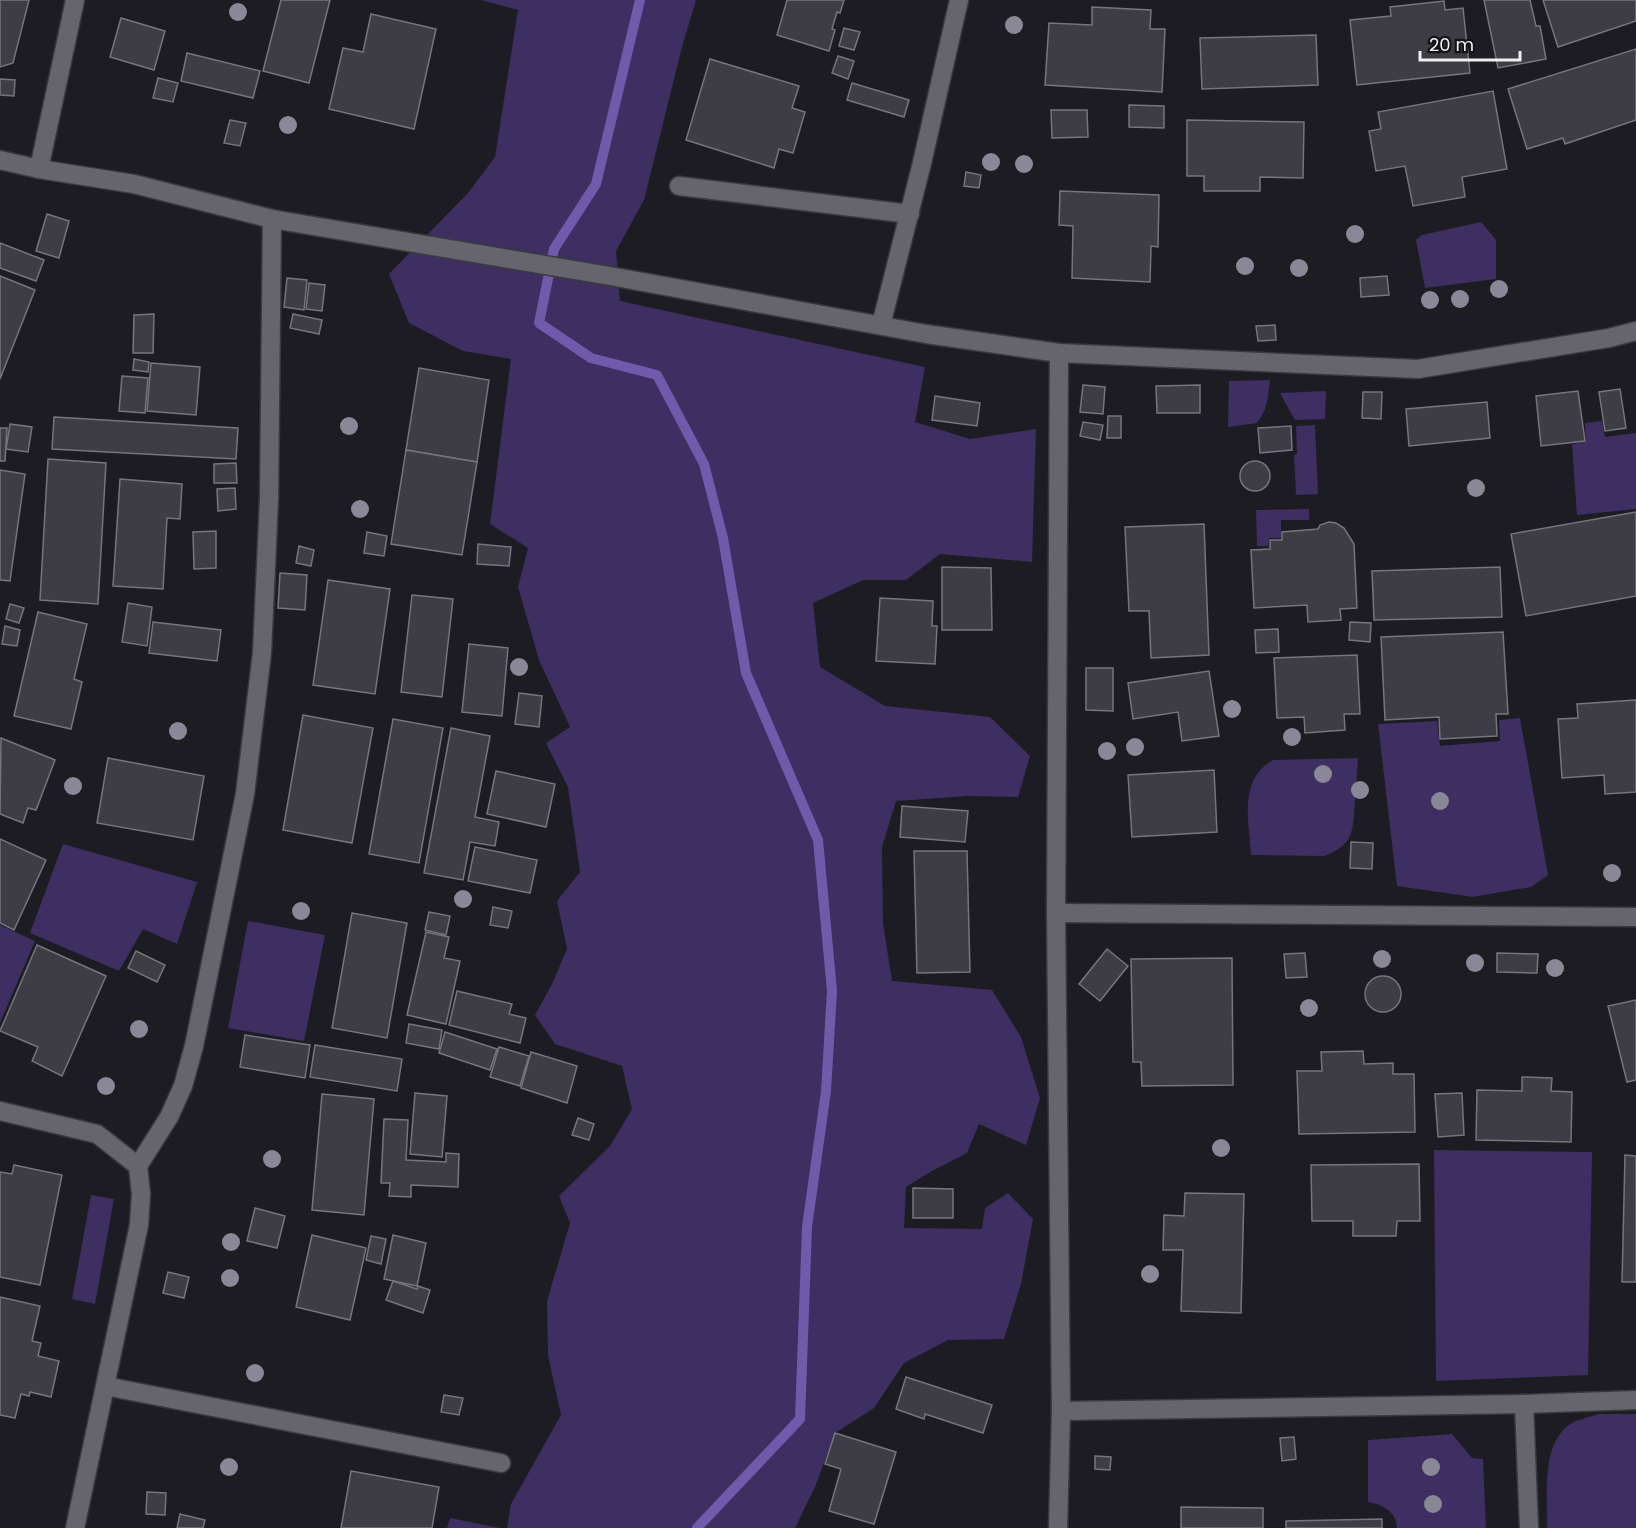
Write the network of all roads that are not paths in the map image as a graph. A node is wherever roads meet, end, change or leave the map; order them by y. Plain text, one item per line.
1 (75, 0) edge
2 (959, 0) edge
3 (0, 160) edge
4 (39, 169) junction
5 (679, 186) dead end
6 (910, 214) junction
7 (272, 219) junction
8 (882, 325) junction
9 (1636, 331) edge
10 (1059, 353) junction
11 (1056, 913) junction
12 (1636, 917) edge
13 (0, 1111) edge
14 (138, 1166) junction
15 (105, 1386) junction
16 (1636, 1400) edge
17 (1524, 1404) junction
18 (1061, 1411) junction
19 (501, 1462) dead end
20 (75, 1528) edge
21 (1058, 1528) edge
22 (1529, 1528) edge

1 - 4 street
2 - 6 street
3 - 4 street
4 - 7 street
5 - 6 street
6 - 8 street
7 - 8 street
7 - 14 street
8 - 10 street
9 - 10 street
10 - 11 street
11 - 12 street
11 - 18 street
13 - 14 street
14 - 15 street
15 - 19 street
15 - 20 street
16 - 17 street
17 - 18 street
17 - 22 street
18 - 21 street

